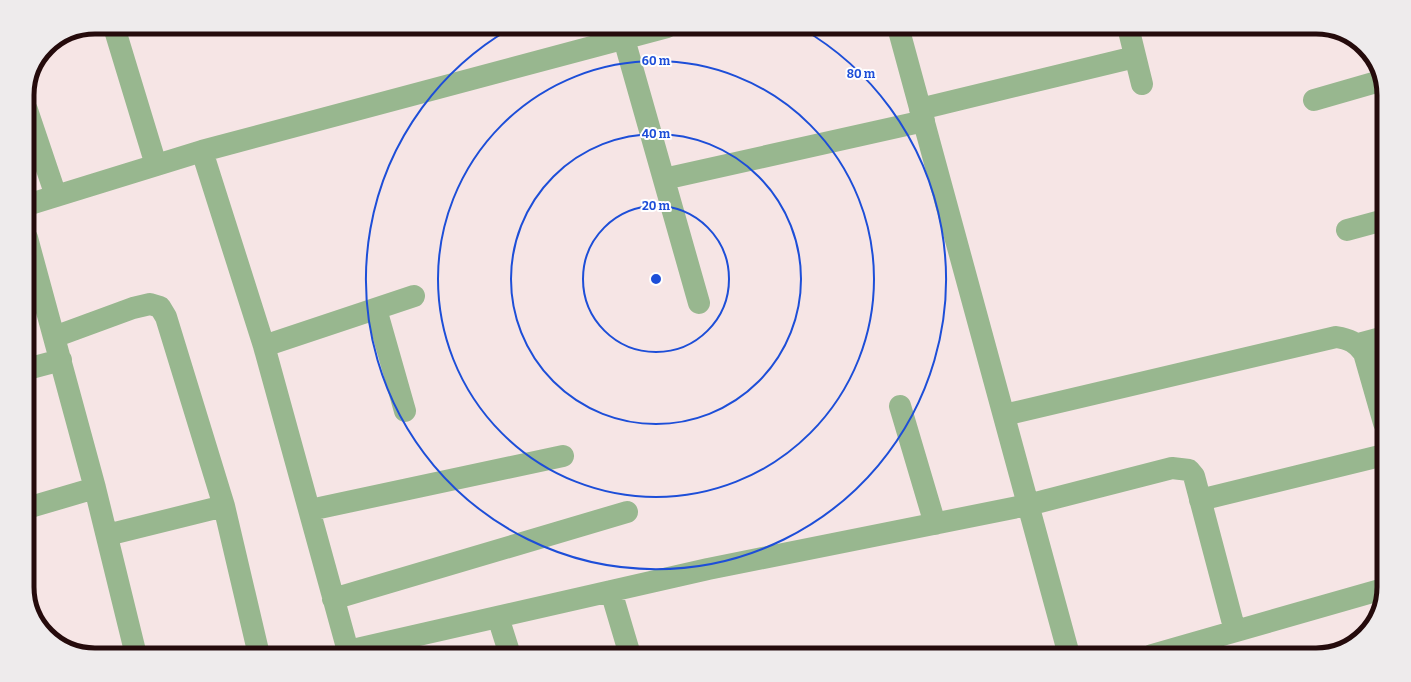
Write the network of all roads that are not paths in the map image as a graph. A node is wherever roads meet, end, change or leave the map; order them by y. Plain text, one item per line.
1 (116, 34) edge
2 (640, 34) edge
3 (900, 34) edge
4 (1130, 34) edge
5 (624, 38) junction
6 (1135, 57) junction
7 (1376, 82) edge
8 (1142, 84) dead end
9 (1314, 100) dead end
10 (922, 115) junction
11 (34, 131) edge
12 (202, 151) junction
13 (156, 165) junction
14 (664, 179) junction
15 (56, 196) junction
16 (34, 203) edge
17 (1377, 222) edge
18 (1347, 230) dead end
19 (34, 264) edge
20 (414, 296) dead end
21 (699, 303) dead end
22 (376, 309) junction
23 (54, 337) junction
24 (1377, 339) edge
25 (1358, 344) junction
26 (264, 346) junction
27 (61, 360) junction
28 (34, 367) edge
29 (1377, 398) edge
30 (900, 406) dead end
31 (404, 411) dead end
32 (1004, 415) junction
33 (563, 456) dead end
34 (1377, 457) edge
35 (96, 488) junction
36 (1200, 500) junction
37 (1028, 505) junction
38 (34, 506) edge
39 (224, 506) junction
40 (310, 510) junction
41 (627, 512) dead end
42 (935, 524) junction
43 (107, 535) junction
44 (611, 591) junction
45 (1377, 591) edge
46 (333, 599) junction
47 (498, 617) junction
48 (1235, 631) junction
49 (134, 648) edge
50 (257, 648) edge
51 (347, 648) edge
52 (397, 648) edge
53 (508, 648) edge
54 (628, 648) edge
55 (1067, 648) edge
56 (1176, 648) edge

1 - 13 street
2 - 5 street
3 - 10 street
4 - 6 street
5 - 12 street
5 - 14 street
6 - 8 street
6 - 10 street
7 - 9 street
10 - 14 street
10 - 32 street
11 - 15 street
12 - 13 street
12 - 26 street
13 - 15 street
14 - 21 street
15 - 16 street
17 - 18 street
19 - 23 street
20 - 22 street
22 - 26 street
22 - 31 street
23 - 27 street
23 - 39 street
24 - 25 street
25 - 29 street
25 - 32 street
26 - 40 street
27 - 28 street
27 - 35 street
30 - 42 street
32 - 37 street
33 - 40 street
34 - 36 street
35 - 38 street
35 - 43 street
36 - 37 street
36 - 48 street
37 - 42 street
37 - 55 street
39 - 43 street
39 - 50 street
40 - 46 street
41 - 46 street
42 - 44 street
43 - 49 street
44 - 47 street
44 - 54 street
45 - 48 street
46 - 51 street
47 - 52 street
47 - 53 street
48 - 56 street

